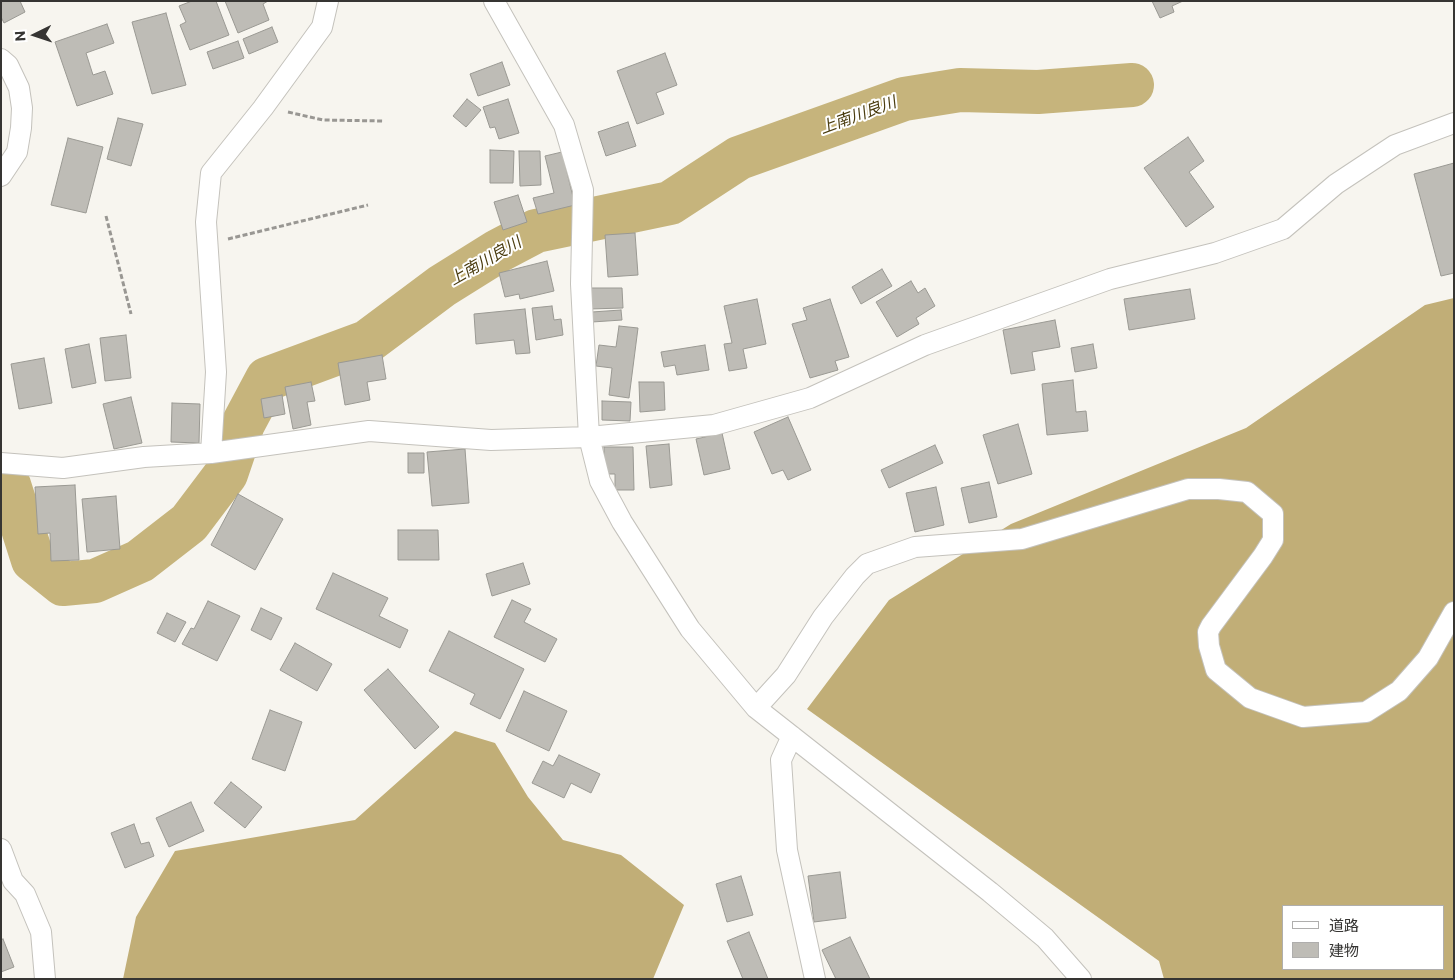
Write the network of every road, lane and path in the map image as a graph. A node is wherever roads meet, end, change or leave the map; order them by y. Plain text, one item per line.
1 (328, 1) edge
2 (494, 1) edge
3 (1, 59) edge
4 (282, 110) dead end
5 (384, 121) dead end
6 (1454, 123) edge
7 (1, 176) edge
8 (368, 205) dead end
9 (106, 216) dead end
10 (220, 241) dead end
11 (131, 314) dead end
12 (589, 437) junction
13 (211, 453) junction
14 (1, 463) edge
15 (1454, 612) edge
16 (756, 708) junction
17 (792, 736) junction
18 (1, 849) edge
19 (45, 979) edge
20 (815, 979) edge
21 (1081, 979) edge

1 - 13 street
2 - 12 street
3 - 7 street
4 - 5 path
6 - 12 street
8 - 10 path
9 - 11 path
12 - 13 street
12 - 16 street
13 - 14 street
15 - 16 street
16 - 17 street
17 - 20 street
17 - 21 street
18 - 19 street

